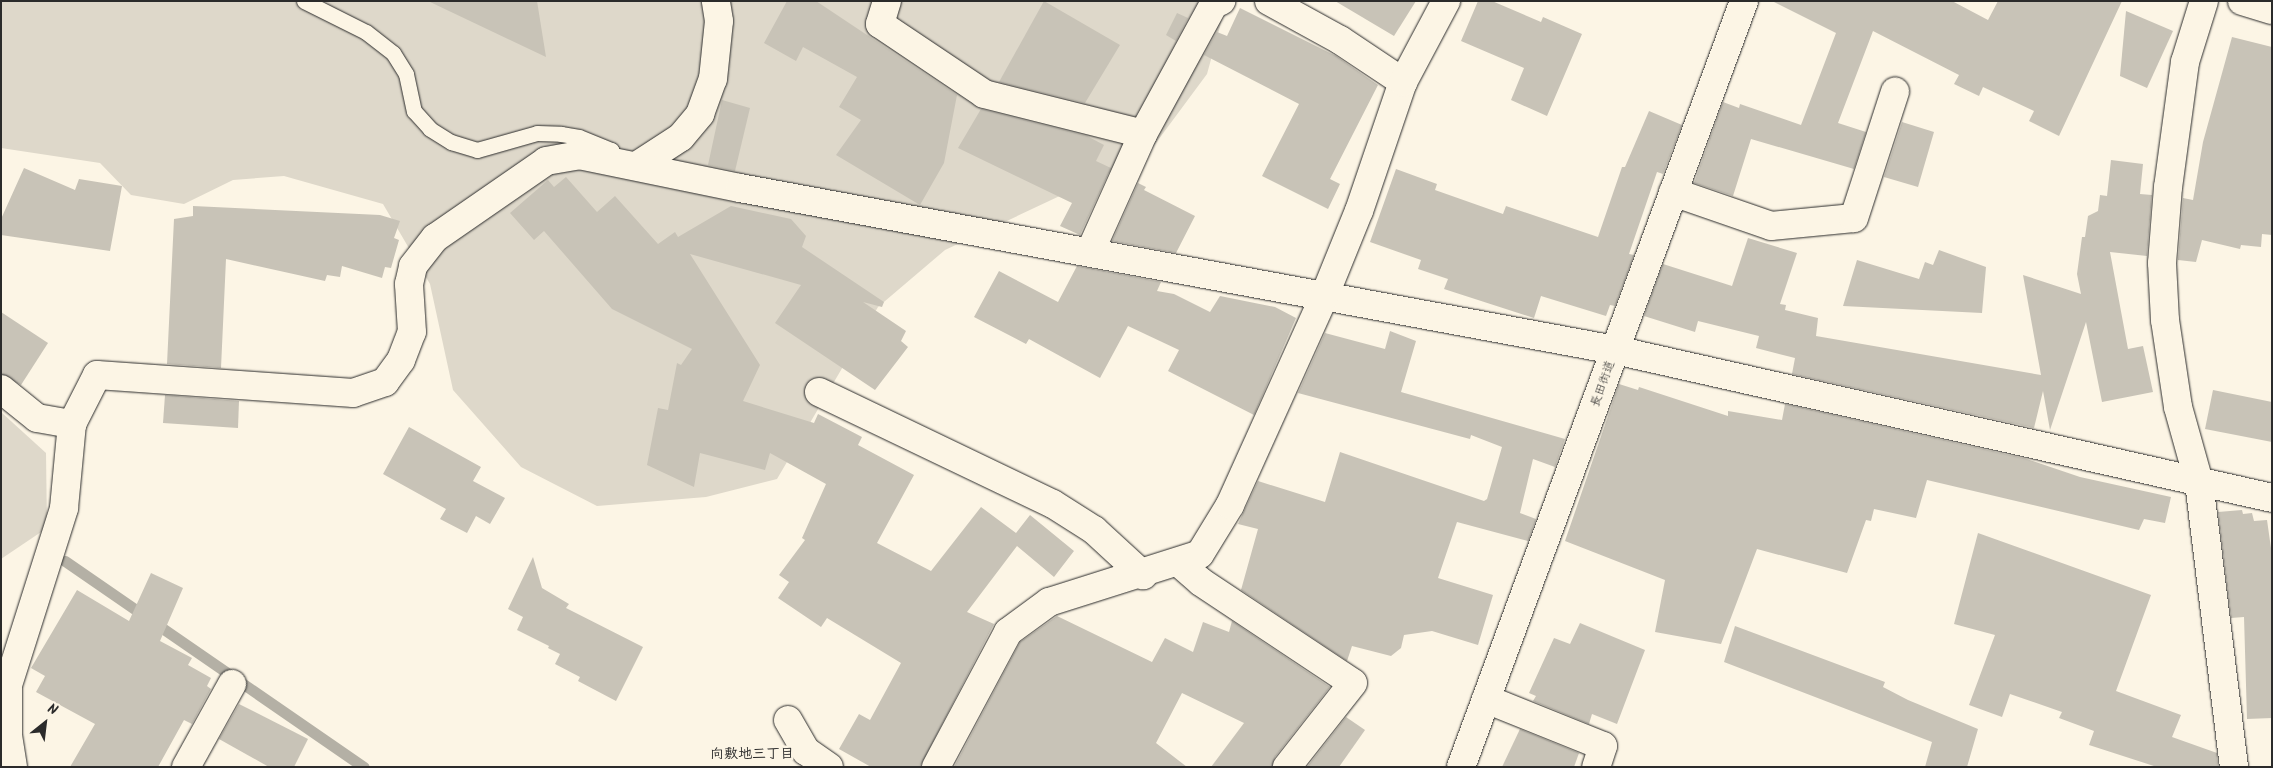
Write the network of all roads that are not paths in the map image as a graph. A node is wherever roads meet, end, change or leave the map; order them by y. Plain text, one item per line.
1 (304, 1) edge
2 (716, 1) edge
3 (887, 1) edge
4 (1221, 1) edge
5 (1269, 1) edge
6 (1446, 1) edge
7 (1744, 1) edge
8 (2204, 1) edge
9 (2242, 1) edge
10 (2272, 10) edge
11 (1403, 82) junction
12 (1895, 92) dead end
13 (1144, 134) junction
14 (628, 163) junction
15 (1673, 192) junction
16 (1090, 252) junction
17 (1324, 297) junction
18 (1615, 350) junction
19 (1, 389) edge
20 (819, 392) dead end
21 (72, 424) junction
22 (2199, 482) junction
23 (2272, 498) edge
24 (1178, 562) junction
25 (1143, 575) junction
26 (232, 684) dead end
27 (1486, 699) junction
28 (788, 720) dead end
29 (13, 767) edge
30 (186, 767) edge
31 (829, 767) edge
32 (936, 767) edge
33 (1287, 767) edge
34 (1461, 767) edge
35 (1596, 767) edge
36 (2234, 767) edge

1 - 14 lane
2 - 14 street
3 - 13 street
4 - 13 street
5 - 11 street
6 - 11 street
7 - 15 street, 長田街道
8 - 22 street
9 - 10 street
11 - 17 street
12 - 15 street
13 - 16 street
14 - 16 street
14 - 21 street
15 - 18 street, 長田街道
16 - 17 street
17 - 18 street
17 - 24 street
18 - 22 street
18 - 27 street, 長田街道
19 - 21 street
20 - 25 street
21 - 29 street
22 - 23 street
22 - 36 street
24 - 25 street
24 - 33 street
25 - 32 street
26 - 30 street
27 - 34 street, 長田街道
27 - 35 street
28 - 31 street

